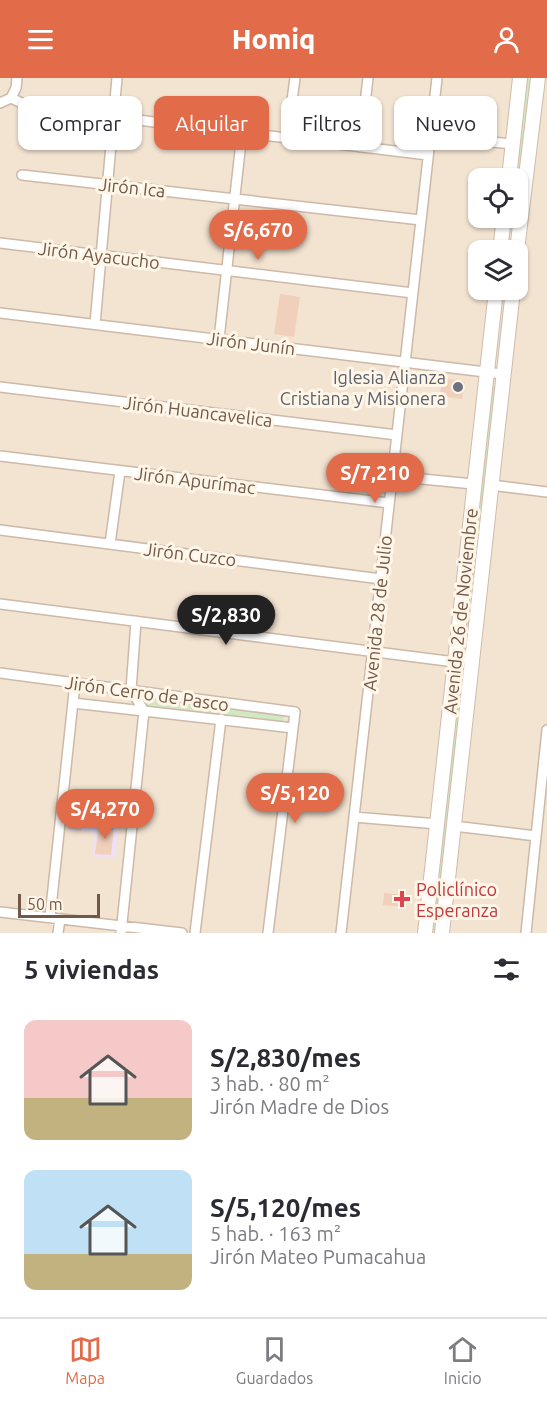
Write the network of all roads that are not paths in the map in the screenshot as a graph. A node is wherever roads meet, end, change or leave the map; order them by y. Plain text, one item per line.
1 (17, 78) edge
2 (117, 78) edge
3 (295, 78) edge
4 (368, 78) edge
5 (437, 78) edge
6 (520, 78) edge
7 (538, 78) edge
8 (115, 96) edge
9 (293, 96) edge
10 (366, 96) edge
11 (435, 96) edge
12 (11, 98) junction
13 (18, 101) edge
14 (0, 102) edge
15 (541, 105) edge
16 (497, 142) edge
17 (513, 144) junction
18 (110, 150) edge
19 (240, 150) edge
20 (382, 150) edge
21 (429, 150) edge
22 (428, 155) junction
23 (510, 168) edge
24 (22, 176) dead end
25 (107, 183) junction
26 (235, 198) junction
27 (421, 220) junction
28 (520, 240) edge
29 (0, 243) edge
30 (101, 256) junction
31 (227, 270) junction
32 (413, 293) junction
33 (495, 300) edge
34 (512, 300) edge
35 (0, 313) edge
36 (95, 324) junction
37 (219, 339) junction
38 (405, 362) junction
39 (486, 372) junction
40 (502, 374) junction
41 (0, 387) edge
42 (397, 435) junction
43 (0, 456) edge
44 (120, 471) junction
45 (392, 476) junction
46 (473, 484) junction
47 (492, 485) junction
48 (547, 492) edge
49 (389, 503) junction
50 (0, 530) edge
51 (110, 544) junction
52 (381, 579) junction
53 (0, 604) edge
54 (136, 621) junction
55 (372, 651) junction
56 (472, 656) junction
57 (455, 662) junction
58 (0, 673) edge
59 (75, 683) junction
60 (131, 690) junction
61 (73, 703) junction
62 (144, 711) junction
63 (221, 719) junction
64 (293, 728) junction
65 (547, 730) edge
66 (354, 817) junction
67 (438, 824) junction
68 (454, 826) junction
69 (536, 839) junction
70 (547, 843) edge
71 (0, 912) edge
72 (50, 917) junction
73 (60, 919) junction
74 (121, 929) edge
75 (58, 933) edge
76 (182, 933) edge
77 (195, 933) edge
78 (268, 933) edge
79 (341, 933) edge
80 (425, 933) edge
81 (442, 933) edge
82 (526, 933) edge

1 - 12 street
2 - 8 street
3 - 9 street
4 - 10 street
5 - 11 street, Avenida 28 de Julio
6 - 17 main road
7 - 15 main road
12 - 13 street
12 - 14 street
15 - 28 main road
16 - 17 street
17 - 23 main road
18 - 25 street
19 - 26 street
20 - 22 street
21 - 22 street, Avenida 28 de Julio
22 - 27 street, Avenida 28 de Julio
24 - 25 street, Jirón Ica
25 - 26 street, Jirón Ica
25 - 30 street
26 - 27 street, Jirón Ica
26 - 31 street
27 - 32 street, Avenida 28 de Julio
29 - 30 street, Jirón Ayacucho
30 - 31 street, Jirón Ayacucho
30 - 36 street
31 - 32 street, Jirón Ayacucho
31 - 37 street
32 - 38 street, Avenida 28 de Julio
33 - 39 main road, Avenida 26 de Noviembre
34 - 40 main road, Avenida 26 de Noviembre
35 - 36 street, Jirón Junín
36 - 37 street, Jirón Junín
37 - 38 street, Jirón Junín
38 - 39 street, Jirón Junín
38 - 42 street, Avenida 28 de Julio
39 - 40 street, Jirón Junín
39 - 46 main road, Avenida 26 de Noviembre
40 - 47 main road, Avenida 26 de Noviembre
41 - 42 street, Jirón Huancavelica
42 - 45 street, Avenida 28 de Julio
43 - 44 street, Jirón Apurímac
44 - 49 street, Jirón Apurímac
44 - 51 street
45 - 46 street
45 - 49 street, Avenida 28 de Julio
46 - 57 main road, Avenida 26 de Noviembre
47 - 48 street
47 - 56 main road, Avenida 26 de Noviembre
49 - 52 street, Avenida 28 de Julio
50 - 51 street, Jirón Cuzco
51 - 52 street, Jirón Cuzco
52 - 55 street, Avenida 28 de Julio
53 - 54 street
54 - 55 street
54 - 60 street
55 - 57 street
55 - 66 street, Avenida 28 de Julio
56 - 57 street
56 - 68 main road, Avenida 26 de Noviembre
57 - 67 main road, Avenida 26 de Noviembre
58 - 59 street, Jirón Cerro de Pasco
59 - 60 street, Jirón Cerro de Pasco
59 - 61 street
60 - 62 street
60 - 64 street, Jirón Cerro de Pasco
61 - 62 street, Jirón Cerro de Pasco
61 - 72 street
62 - 63 street, Jirón Cerro de Pasco
62 - 74 street
63 - 64 street, Jirón Cerro de Pasco
63 - 77 street
64 - 78 street
65 - 69 street
66 - 67 street
66 - 79 street, Avenida 28 de Julio
67 - 80 main road, Avenida 26 de Noviembre
68 - 69 street
68 - 81 main road, Avenida 26 de Noviembre
69 - 70 street
69 - 82 street
71 - 72 street
72 - 73 street
73 - 74 street
73 - 75 street
74 - 76 street

